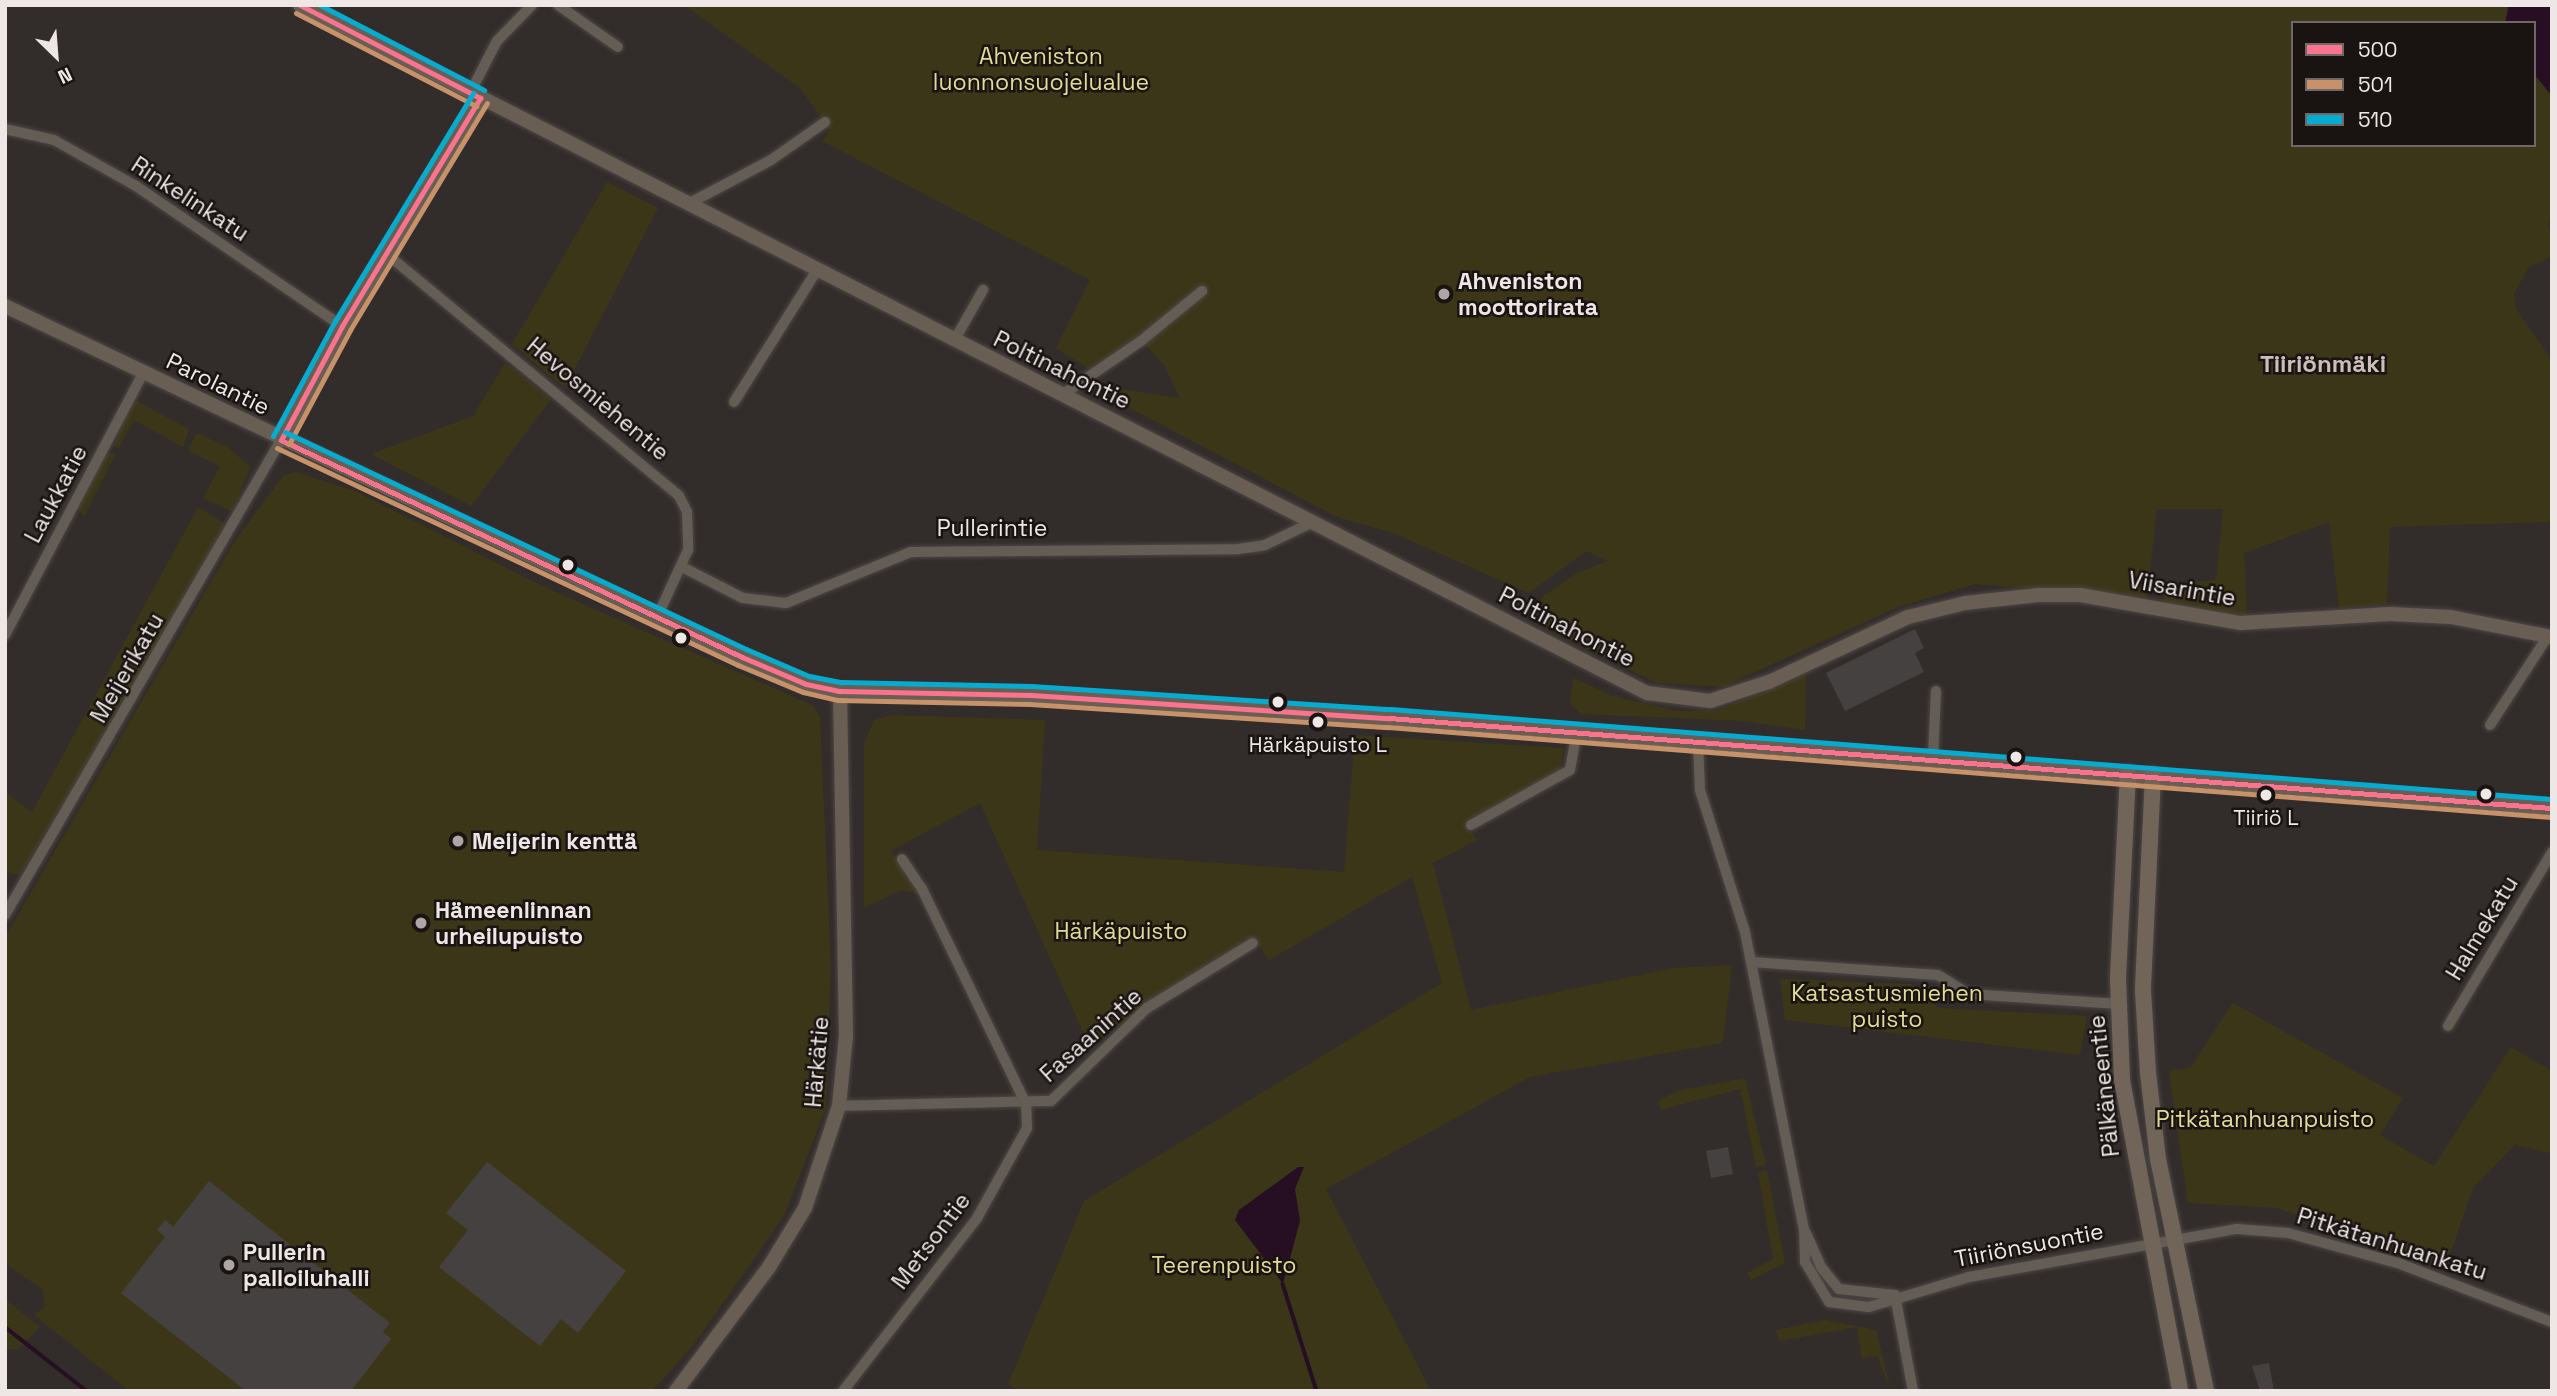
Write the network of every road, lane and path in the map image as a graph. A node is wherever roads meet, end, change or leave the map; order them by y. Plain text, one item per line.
1 (300, 5) edge
2 (532, 5) edge
3 (558, 5) edge
4 (618, 47) dead end
5 (475, 95) junction
6 (825, 122) dead end
7 (5, 129) edge
8 (688, 204) junction
9 (388, 254) junction
10 (817, 270) junction
11 (983, 290) dead end
12 (1202, 290) dead end
13 (5, 306) edge
14 (342, 326) junction
15 (954, 341) junction
16 (143, 373) junction
17 (1062, 395) junction
18 (734, 402) dead end
19 (281, 440) junction
20 (1311, 523) junction
21 (684, 568) junction
22 (658, 615) junction
23 (5, 635) edge
24 (2550, 636) edge
25 (1815, 660) joint
26 (840, 691) junction
27 (1936, 691) dead end
28 (2490, 724) dead end
29 (1577, 732) junction
30 (1698, 741) junction
31 (1933, 759) junction
32 (2128, 773) junction
33 (2153, 775) junction
34 (2552, 808) edge
35 (1471, 825) dead end
36 (2552, 852) edge
37 (902, 859) dead end
38 (5, 915) edge
39 (1253, 943) dead end
40 (1751, 962) junction
41 (2119, 1004) junction
42 (2448, 1026) dead end
43 (1026, 1104) junction
44 (839, 1106) junction
45 (1804, 1229) junction
46 (2173, 1237) junction
47 (2149, 1242) junction
48 (1895, 1296) junction
49 (2552, 1322) edge
50 (676, 1391) edge
51 (843, 1391) edge
52 (1913, 1391) edge
53 (2180, 1391) edge
54 (2206, 1391) edge

1 - 5 main road, Poltinahontie
2 - 5 street
3 - 4 street
5 - 8 main road, Poltinahontie
5 - 9 main road
6 - 8 street
7 - 14 street, Rinkelinkatu
8 - 10 main road, Poltinahontie
9 - 14 main road
9 - 21 street, Hevosmiehentie
10 - 15 main road, Poltinahontie
10 - 18 street
11 - 15 street
12 - 17 street
13 - 16 main road, Parolantie
14 - 19 main road
15 - 17 main road, Poltinahontie
16 - 19 main road, Parolantie
16 - 23 street, Laukkatie
17 - 20 main road, Poltinahontie
19 - 22 main road, Parolantie
19 - 38 street, Meijerikatu
20 - 21 street, Pullerintie
20 - 25 main road, Poltinahontie
21 - 22 street, Hevosmiehentie
22 - 26 main road, Parolantie
24 - 25 main road, Viisarintie
24 - 28 street
26 - 29 main road, Parolantie
26 - 44 main road, Härkätie
27 - 31 street
29 - 30 main road, Parolantie
29 - 35 street
30 - 31 main road, Parolantie
30 - 40 street
31 - 32 main road, Parolantie
32 - 33 main road, Parolantie
32 - 41 main road, Pälkäneentie
33 - 34 main road, Parolantie
33 - 46 main road, Pälkäneentie
36 - 42 street, Halmekatu
37 - 43 street
39 - 43 street, Fasaanintie
40 - 41 street
40 - 45 street
41 - 47 main road, Pälkäneentie
43 - 44 street
43 - 51 street, Metsontie
44 - 50 main road, Härkätie
45 - 48 street
45 - 48 street
46 - 47 street, Tiiriönsuontie
46 - 49 street, Pitkätanhuankatu
46 - 54 main road, Pälkäneentie
47 - 48 street, Tiiriönsuontie
47 - 53 main road, Pälkäneentie
48 - 52 street

